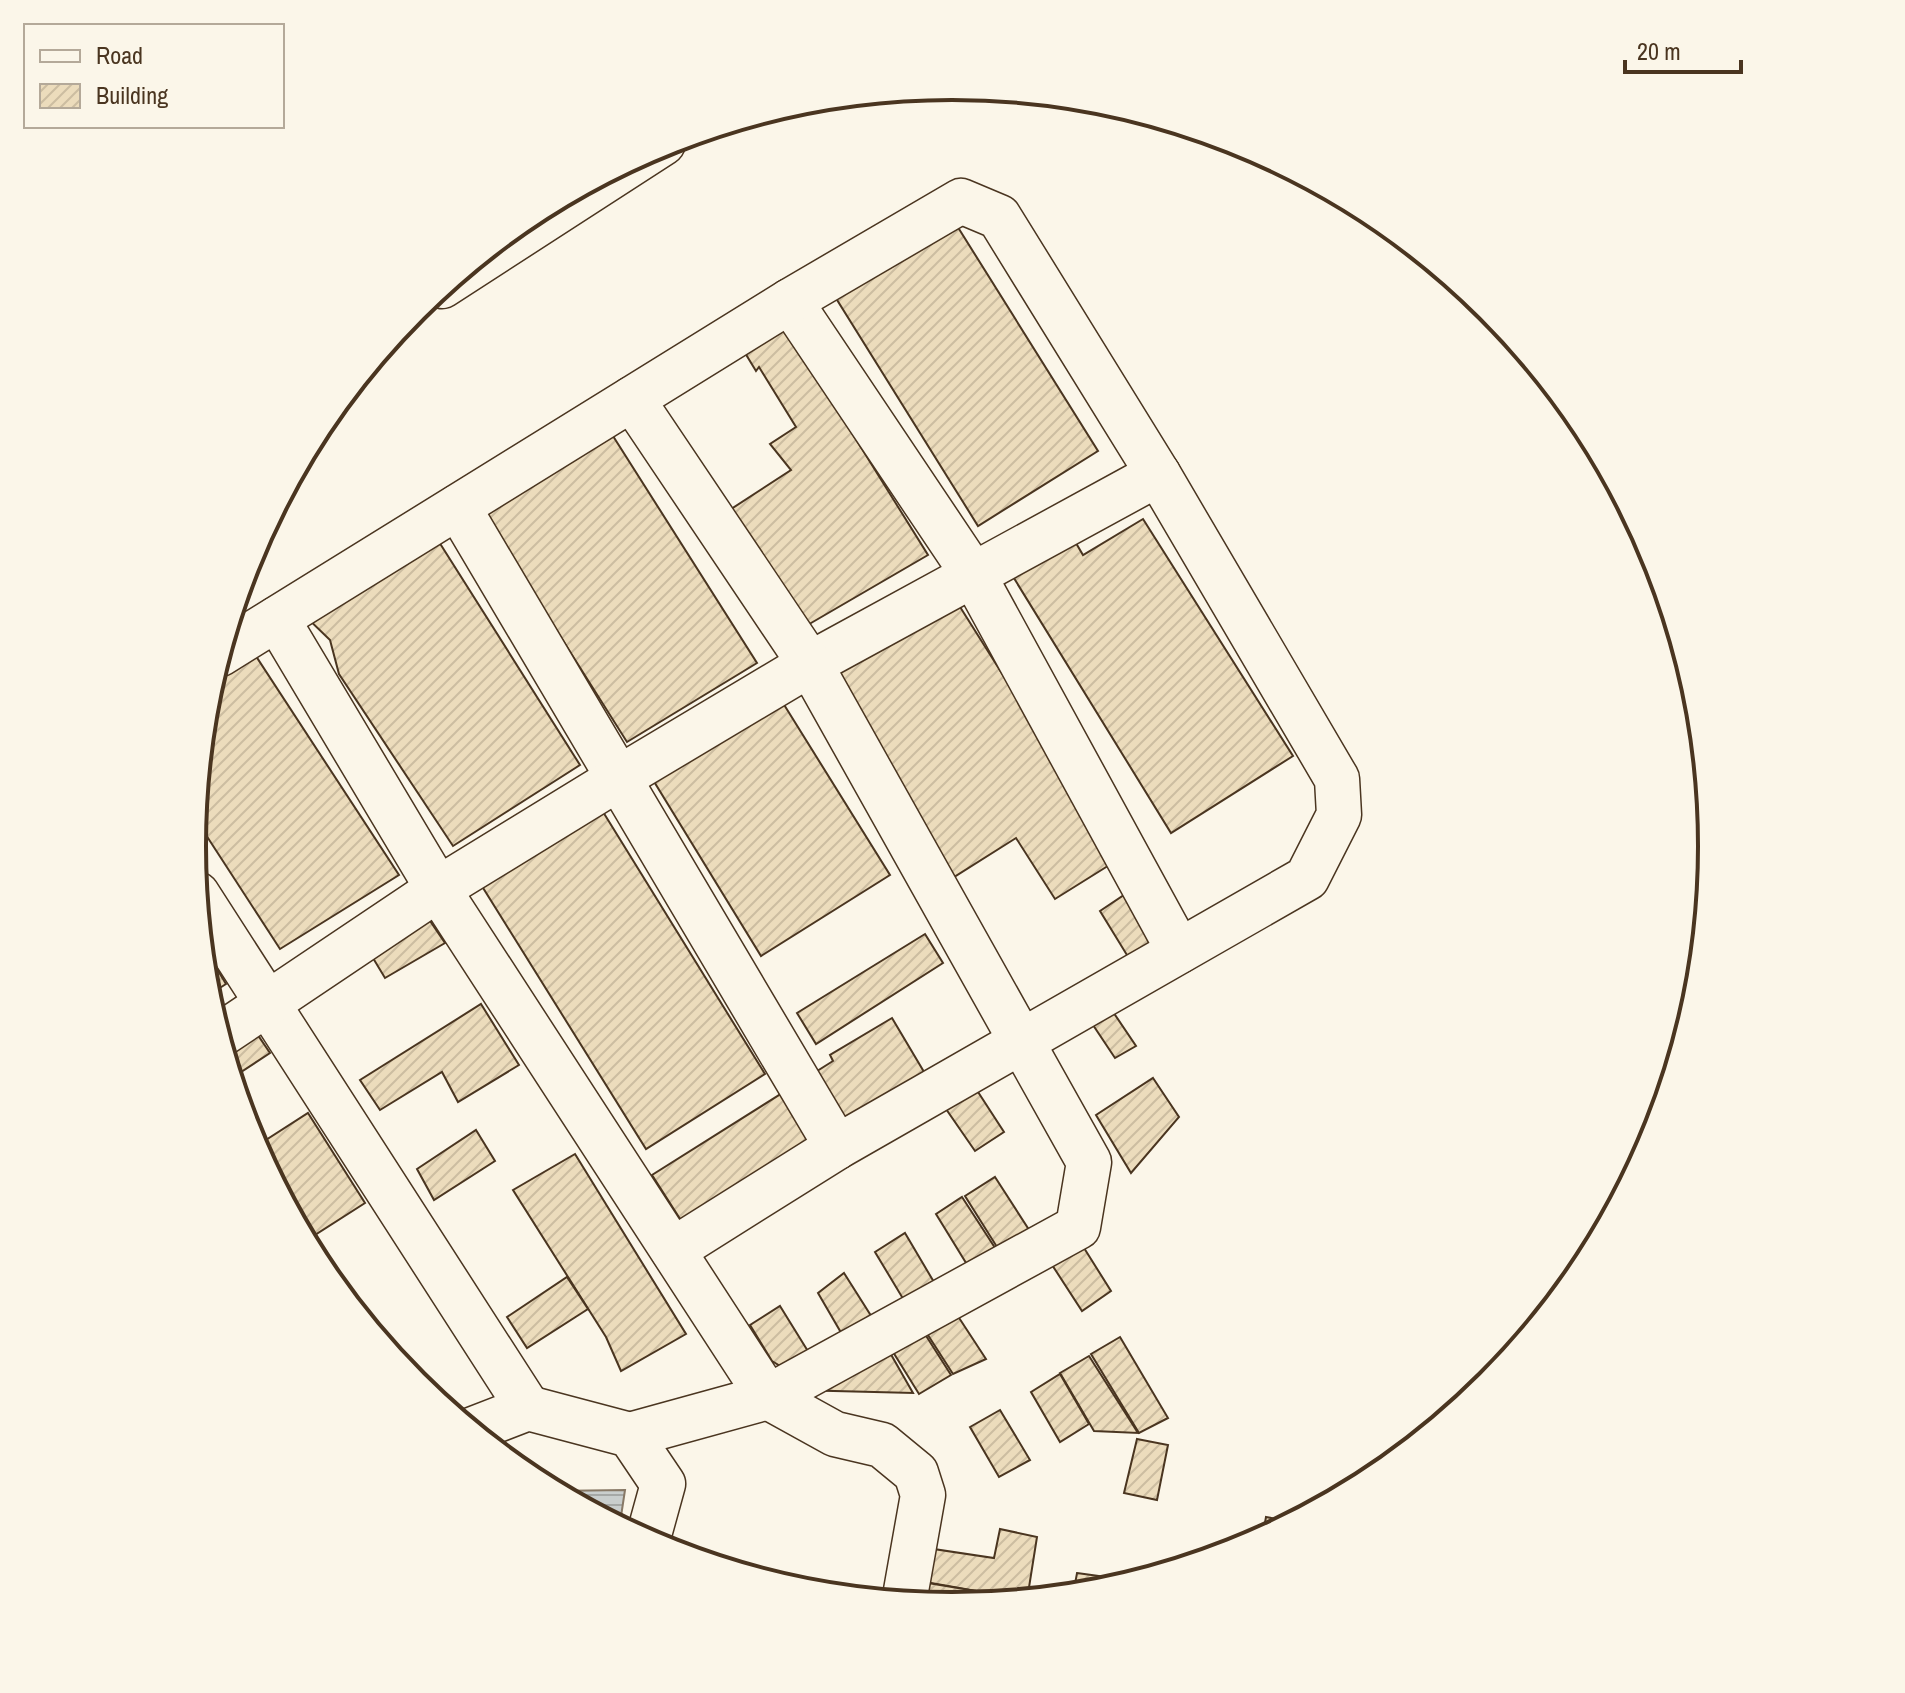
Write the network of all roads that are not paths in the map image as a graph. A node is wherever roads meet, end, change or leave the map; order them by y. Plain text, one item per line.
1 (790, 301) junction
2 (632, 399) junction
3 (1158, 474) junction
4 (458, 507) junction
5 (973, 574) junction
6 (277, 619) junction
7 (233, 646) edge
8 (810, 664) junction
9 (619, 778) junction
10 (438, 889) junction
11 (209, 913) edge
12 (1179, 951) junction
13 (268, 1004) junction
14 (229, 1030) edge
15 (1022, 1041) junction
16 (837, 1147) junction
17 (673, 1250) junction
18 (768, 1397) junction
19 (528, 1408) junction
20 (482, 1426) edge
21 (630, 1435) junction
22 (651, 1529) edge
23 (906, 1591) edge

1 - 2 main road
1 - 3 main road
1 - 5 main road
2 - 4 main road
2 - 8 main road
3 - 5 main road
3 - 12 main road
4 - 6 main road
4 - 9 main road
5 - 8 main road
5 - 12 main road
6 - 7 main road
6 - 10 main road
8 - 9 main road
8 - 15 main road
9 - 10 main road
9 - 16 main road
10 - 13 main road
10 - 17 main road
11 - 13 main road
12 - 15 main road
13 - 14 main road
13 - 19 main road
15 - 16 main road
15 - 18 main road
16 - 17 main road
17 - 18 main road
18 - 21 main road
18 - 23 main road
19 - 20 main road
19 - 21 main road
21 - 22 main road

